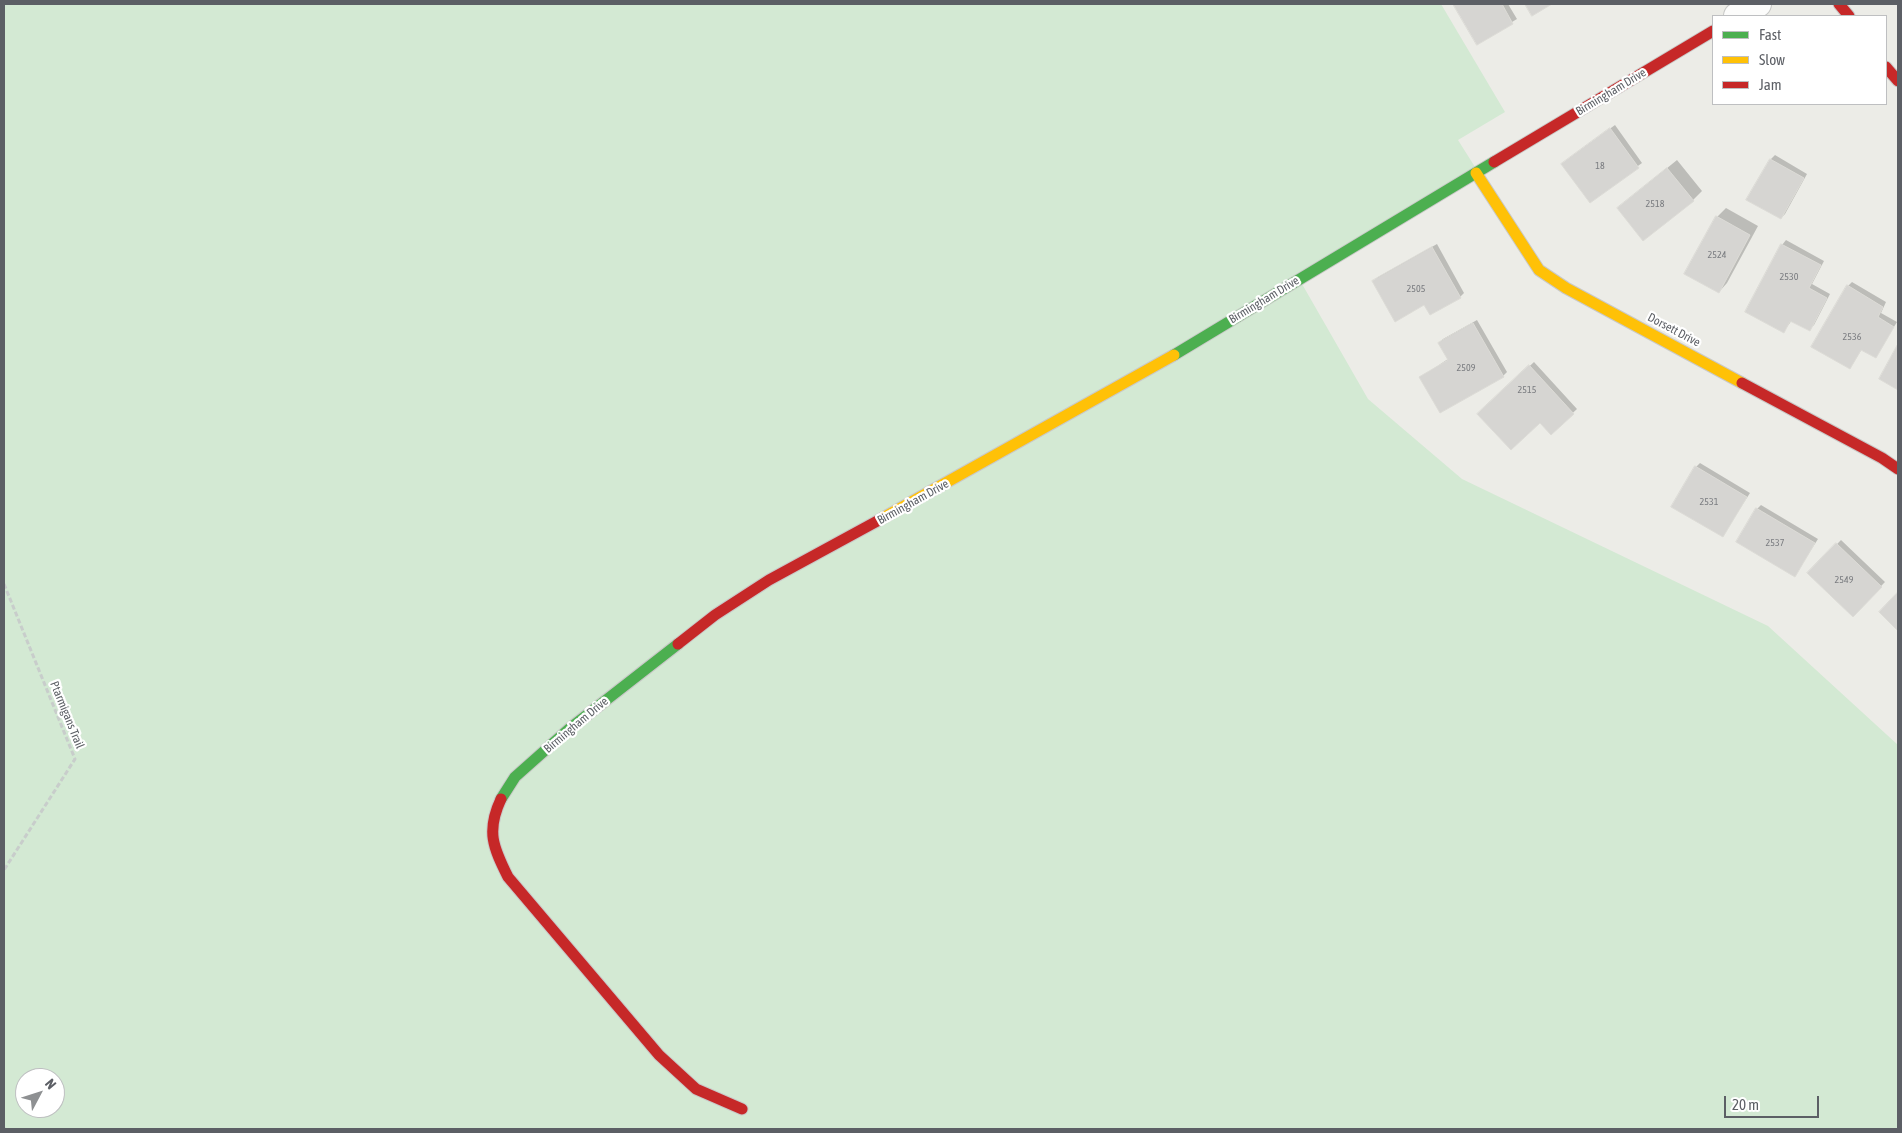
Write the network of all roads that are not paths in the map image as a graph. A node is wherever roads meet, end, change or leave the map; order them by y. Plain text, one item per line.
1 (1758, 4) edge
2 (1840, 4) edge
3 (1739, 15) edge
4 (1848, 15) edge
5 (1712, 32) edge
6 (1887, 68) edge
7 (1898, 81) edge
8 (1476, 173) junction
9 (1898, 469) edge
10 (742, 1109) dead end

1 - 3 street
2 - 4 street
5 - 8 street, Birmingham Drive
6 - 7 street
8 - 9 street, Dorsett Drive
8 - 10 street, Birmingham Drive

